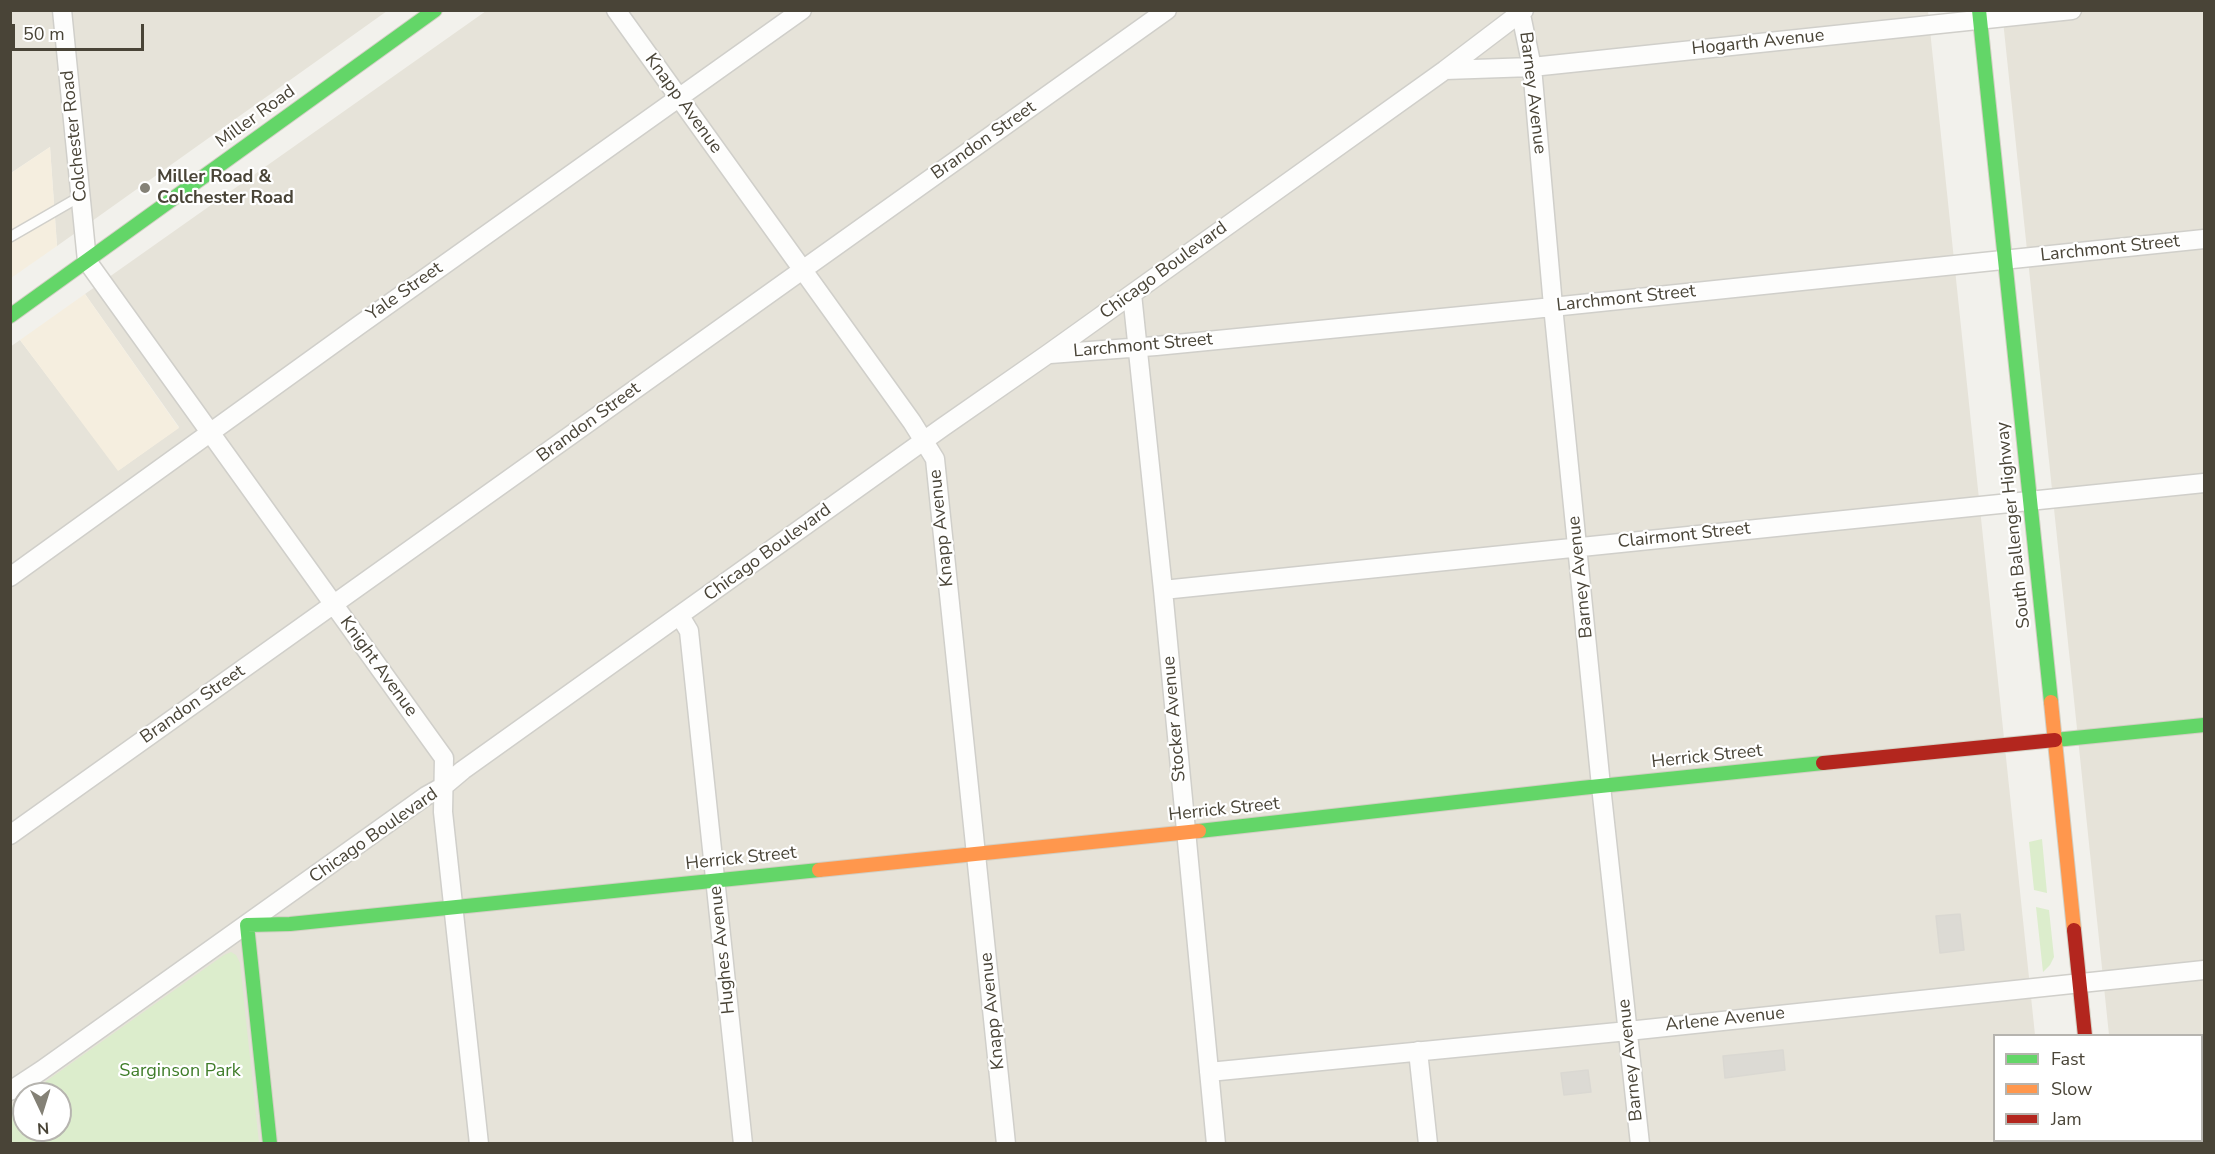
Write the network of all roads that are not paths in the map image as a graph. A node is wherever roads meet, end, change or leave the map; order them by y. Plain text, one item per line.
1 (62, 10) edge
2 (435, 10) edge
3 (616, 10) edge
4 (802, 10) edge
5 (1167, 10) edge
6 (2072, 10) edge
7 (1522, 11) edge
8 (1980, 15) edge
9 (1532, 67) junction
10 (1444, 70) junction
11 (679, 98) junction
12 (81, 196) junction
13 (10, 237) edge
14 (2205, 239) edge
15 (2004, 260) junction
16 (87, 261) junction
17 (803, 270) junction
18 (1132, 294) junction
19 (1553, 306) junction
20 (12, 312) edge
21 (1137, 348) junction
22 (1048, 354) junction
23 (212, 433) junction
24 (925, 441) junction
25 (2205, 483) edge
26 (2029, 501) junction
27 (1579, 547) junction
28 (10, 577) edge
29 (1163, 591) junction
30 (334, 605) junction
31 (680, 616) junction
32 (2205, 725) edge
33 (2055, 739) junction
34 (444, 786) junction
35 (1601, 786) junction
36 (1186, 833) junction
37 (10, 835) edge
38 (976, 854) junction
39 (716, 879) junction
40 (454, 906) junction
41 (247, 925) junction
42 (2205, 970) edge
43 (2079, 982) junction
44 (1628, 1031) junction
45 (2085, 1034) edge
46 (1418, 1051) junction
47 (1209, 1072) junction
48 (13, 1082) edge
49 (270, 1143) edge
50 (479, 1143) edge
51 (743, 1143) edge
52 (1006, 1143) edge
53 (1216, 1143) edge
54 (1428, 1143) edge
55 (1641, 1143) edge

1 - 12 street, Colchester Road
2 - 16 street, Miller Road
3 - 11 street, Knapp Avenue
4 - 11 street, Yale Street
5 - 17 street, Brandon Street
6 - 8 street, Hogarth Avenue
7 - 9 street, Barney Avenue
7 - 10 street, Chicago Boulevard
8 - 9 street, Hogarth Avenue
8 - 15 street, South Ballenger Highway
9 - 10 street, Hogarth Avenue
9 - 19 street, Barney Avenue
10 - 18 street, Chicago Boulevard
11 - 17 street, Knapp Avenue
11 - 23 street, Yale Street
12 - 13 lane
12 - 16 street, Colchester Road
14 - 15 street, Larchmont Street
15 - 19 street, Larchmont Street
15 - 26 street, South Ballenger Highway
16 - 20 street, Miller Road
16 - 23 street, Knight Avenue
17 - 24 street, Knapp Avenue
17 - 30 street, Brandon Street
18 - 21 street, Stocker Avenue
18 - 22 street, Chicago Boulevard
19 - 21 street, Larchmont Street
19 - 27 street, Barney Avenue
21 - 22 street, Larchmont Street
21 - 29 street, Stocker Avenue
22 - 24 street, Chicago Boulevard
23 - 28 street, Yale Street
23 - 30 street, Knight Avenue
24 - 31 street, Chicago Boulevard
24 - 38 street, Knapp Avenue
25 - 26 street, Clairmont Street
26 - 27 street, Clairmont Street
26 - 33 street, South Ballenger Highway
27 - 29 street, Clairmont Street
27 - 35 street, Barney Avenue
29 - 36 street, Stocker Avenue
30 - 34 street, Knight Avenue
30 - 37 street, Brandon Street
31 - 34 street, Chicago Boulevard
31 - 39 street, Hughes Avenue
32 - 33 street, Herrick Street
33 - 35 street, Herrick Street
33 - 43 street, South Ballenger Highway
34 - 40 street, Knight Avenue
34 - 41 street, Chicago Boulevard
35 - 36 street, Herrick Street
35 - 44 street, Barney Avenue
36 - 38 street, Herrick Street
36 - 47 street, Stocker Avenue
38 - 39 street, Herrick Street
38 - 52 street, Knapp Avenue
39 - 40 street, Herrick Street
39 - 51 street, Hughes Avenue
40 - 41 street, Herrick Street
40 - 50 street, Knight Avenue
41 - 48 street, Chicago Boulevard
41 - 49 street
42 - 43 street, Arlene Avenue
43 - 44 street, Arlene Avenue
43 - 45 street, South Ballenger Highway
44 - 46 street, Arlene Avenue
44 - 55 street, Barney Avenue
46 - 47 street, Arlene Avenue
46 - 54 street
47 - 53 street, Stocker Avenue

